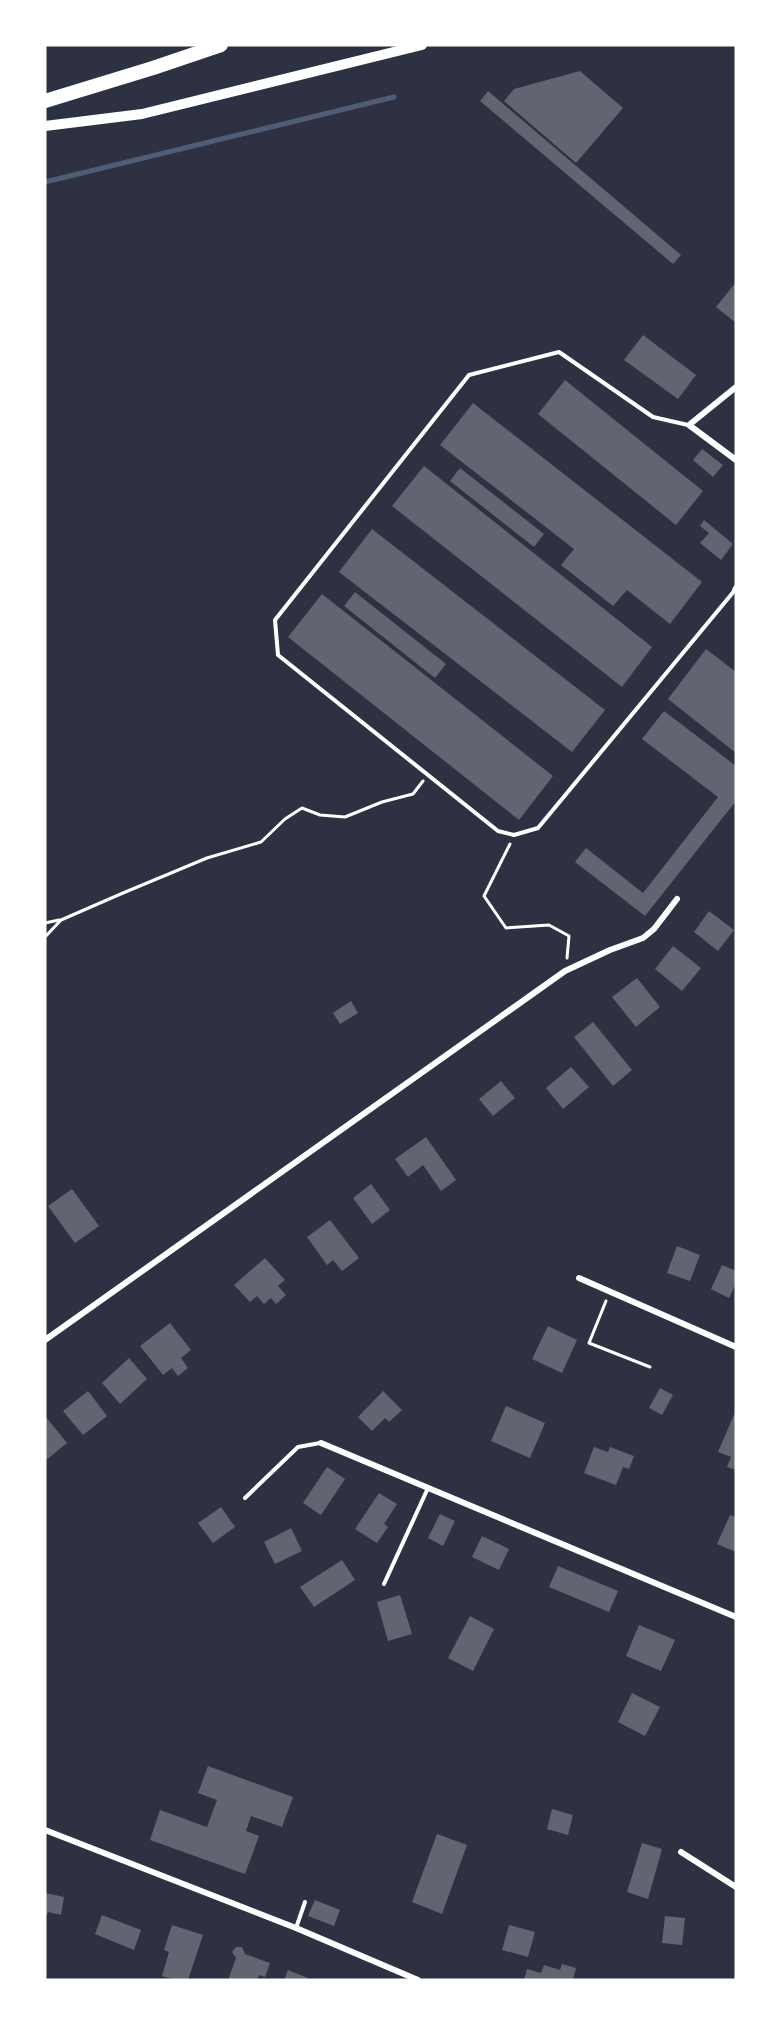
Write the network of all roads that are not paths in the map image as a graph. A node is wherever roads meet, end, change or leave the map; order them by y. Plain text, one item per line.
1 (221, 45) edge
2 (422, 45) edge
3 (45, 101) edge
4 (45, 126) edge
5 (736, 387) edge
6 (689, 426) junction
7 (736, 460) edge
8 (736, 589) edge
9 (677, 899) dead end
10 (579, 1278) dead end
11 (45, 1340) edge
12 (736, 1347) edge
13 (321, 1443) joint
14 (428, 1488) junction
15 (245, 1498) dead end
16 (384, 1584) dead end
17 (736, 1617) edge
18 (45, 1830) edge
19 (681, 1852) dead end
20 (736, 1887) edge
21 (305, 1902) dead end
22 (296, 1928) junction
23 (418, 1980) edge

1 - 3 highway
2 - 4 main road
5 - 6 street
6 - 7 street
6 - 8 lane
9 - 11 street
10 - 12 street
13 - 14 street
13 - 15 lane
14 - 16 lane
14 - 17 street
18 - 22 street
19 - 20 street
21 - 22 lane
22 - 23 street

